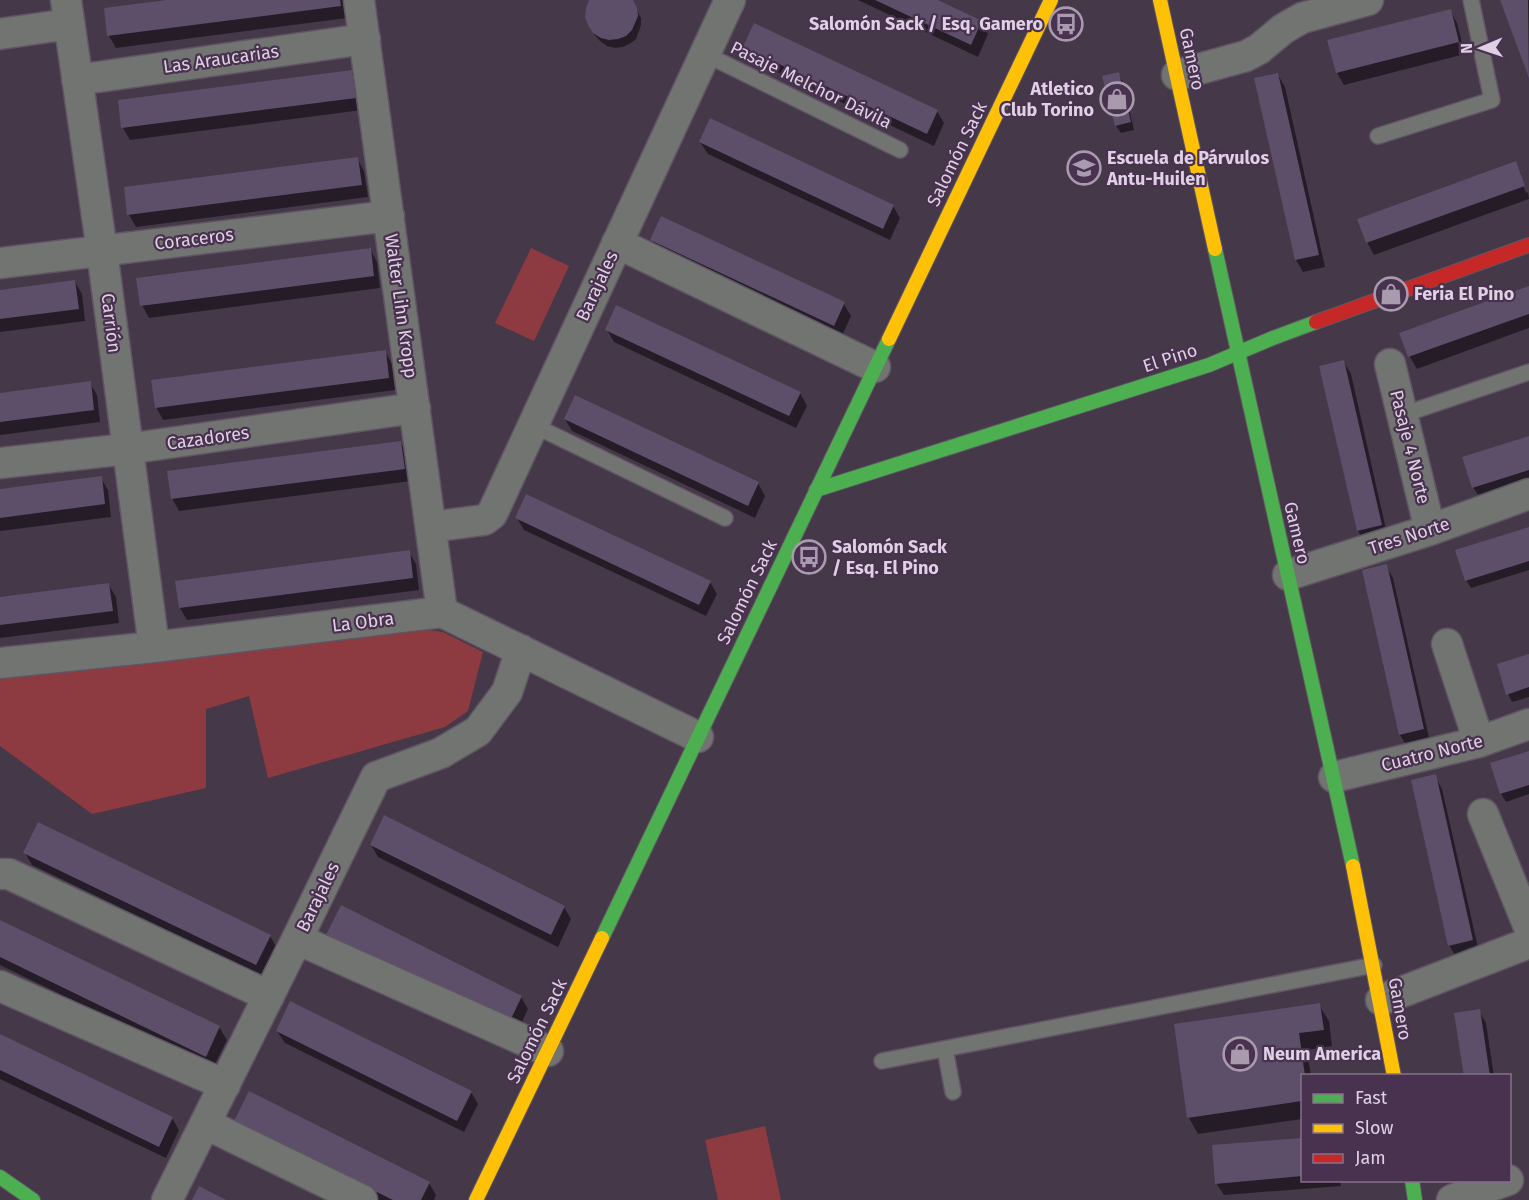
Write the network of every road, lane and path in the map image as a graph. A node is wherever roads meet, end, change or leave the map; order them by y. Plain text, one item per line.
1 (359, 0) edge
2 (730, 0) edge
3 (1051, 0) edge
4 (1160, 0) edge
5 (1368, 0) edge
6 (1471, 0) edge
7 (67, 12) edge
8 (0, 34) edge
9 (365, 39) junction
10 (705, 54) junction
11 (1177, 75) junction
12 (77, 80) junction
13 (1378, 136) dead end
14 (900, 150) dead end
15 (389, 216) junction
16 (617, 243) junction
17 (1529, 245) edge
18 (102, 251) junction
19 (0, 263) edge
20 (1238, 354) junction
21 (1390, 364) dead end
22 (875, 367) junction
23 (1529, 372) edge
24 (415, 408) junction
25 (1402, 415) junction
26 (533, 424) junction
27 (128, 449) junction
28 (0, 463) edge
29 (816, 490) junction
30 (1529, 494) edge
31 (725, 518) dead end
32 (431, 527) junction
33 (1430, 530) junction
34 (1288, 575) junction
35 (442, 612) junction
36 (1447, 644) dead end
37 (154, 647) junction
38 (521, 650) junction
39 (0, 663) edge
40 (1529, 724) edge
41 (698, 737) junction
42 (1479, 742) junction
43 (1334, 777) junction
44 (1483, 814) dead end
45 (0, 874) edge
46 (1529, 927) edge
47 (297, 939) junction
48 (1529, 943) edge
49 (1374, 964) junction
50 (0, 986) edge
51 (269, 996) junction
52 (1381, 1000) junction
53 (945, 1049) junction
54 (548, 1051) junction
55 (882, 1061) dead end
56 (1394, 1074) edge
57 (225, 1085) junction
58 (953, 1092) dead end
59 (206, 1124) junction
60 (1529, 1174) edge
61 (0, 1177) edge
62 (1511, 1179) edge
63 (1412, 1182) edge
64 (1503, 1182) edge
65 (33, 1200) edge
66 (167, 1200) edge
67 (362, 1200) edge
68 (476, 1200) edge
69 (1415, 1200) edge
70 (1452, 1200) edge

1 - 9 street, Walter Lihn Kropp
2 - 10 street, Barajales
3 - 22 street, Salomón Sack
4 - 11 street, Gamero
5 - 11 street
6 - 13 lane
7 - 8 street
7 - 12 street, Carrión
9 - 12 street, Las Araucarias
9 - 15 street, Walter Lihn Kropp
10 - 14 lane, Pasaje Melchor Dávila
10 - 16 street, Barajales
11 - 20 street, Gamero
12 - 18 street, Carrión
15 - 18 street, Coraceros
15 - 24 street, Walter Lihn Kropp
16 - 22 street
16 - 26 street, Barajales
17 - 20 street, El Pino
18 - 19 street, Coraceros
18 - 27 street, Carrión
20 - 29 street, El Pino
20 - 34 street, Gamero
21 - 25 street, Pasaje 4 Norte
22 - 29 street, Salomón Sack
23 - 25 lane
24 - 27 street, Cazadores
24 - 32 street, Walter Lihn Kropp
25 - 33 street, Pasaje 4 Norte
26 - 31 lane
26 - 32 street, Barajales
27 - 28 street, Cazadores
27 - 37 street, Carrión
29 - 41 street, Salomón Sack
30 - 33 street, Tres Norte
32 - 35 street, Walter Lihn Kropp
33 - 34 street, Tres Norte
34 - 43 street, Gamero
35 - 37 street, La Obra
35 - 38 street
36 - 42 street
37 - 39 street, La Obra
38 - 41 street
38 - 47 street, Barajales
40 - 42 street, Cuatro Norte
41 - 54 street, Salomón Sack
42 - 43 street, Cuatro Norte
43 - 49 street, Gamero
44 - 46 street
45 - 51 street
47 - 51 street, Barajales
47 - 54 street
48 - 52 street
49 - 52 street, Gamero
49 - 53 lane
50 - 57 street
51 - 57 street, Barajales
52 - 56 street, Gamero
53 - 55 lane
53 - 58 lane
54 - 68 street, Salomón Sack
57 - 59 street, Barajales
59 - 66 street, Barajales
59 - 67 street
60 - 62 street
61 - 65 street
63 - 69 street
64 - 70 street

